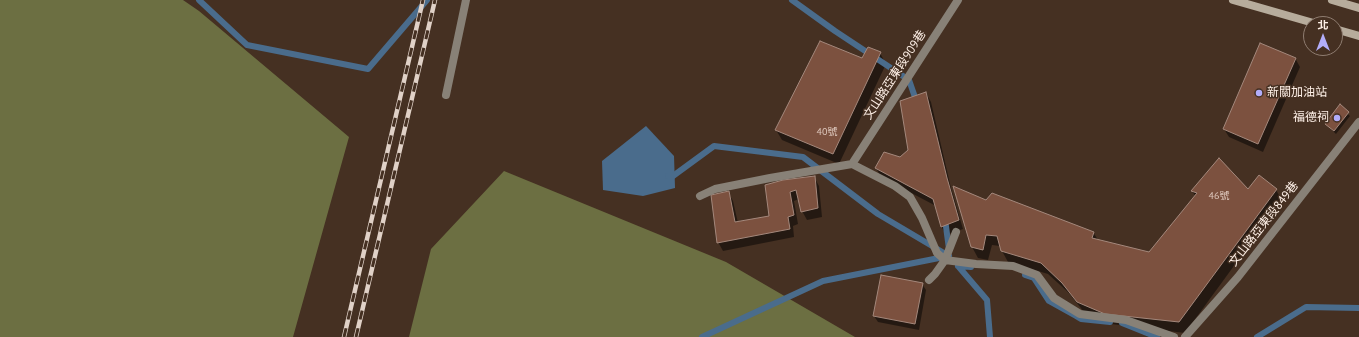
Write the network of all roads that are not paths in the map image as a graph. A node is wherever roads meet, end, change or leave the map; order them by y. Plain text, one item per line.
1 (466, 0) edge
2 (958, 0) edge
3 (1233, 0) edge
4 (1332, 0) edge
5 (1359, 8) edge
6 (1303, 20) edge
7 (1343, 31) edge
8 (1359, 36) edge
9 (446, 94) dead end
10 (1359, 122) edge
11 (852, 164) junction
12 (700, 196) dead end
13 (956, 232) dead end
14 (945, 260) junction
15 (929, 280) dead end
16 (1174, 337) edge
17 (1185, 337) edge

1 - 9 street
2 - 11 street, 文山路亞東段909巷
3 - 6 main road
4 - 5 main road
7 - 8 main road
10 - 17 street, 文山路亞東段849巷
11 - 12 street
11 - 14 street
13 - 14 street
14 - 15 street
14 - 16 street

